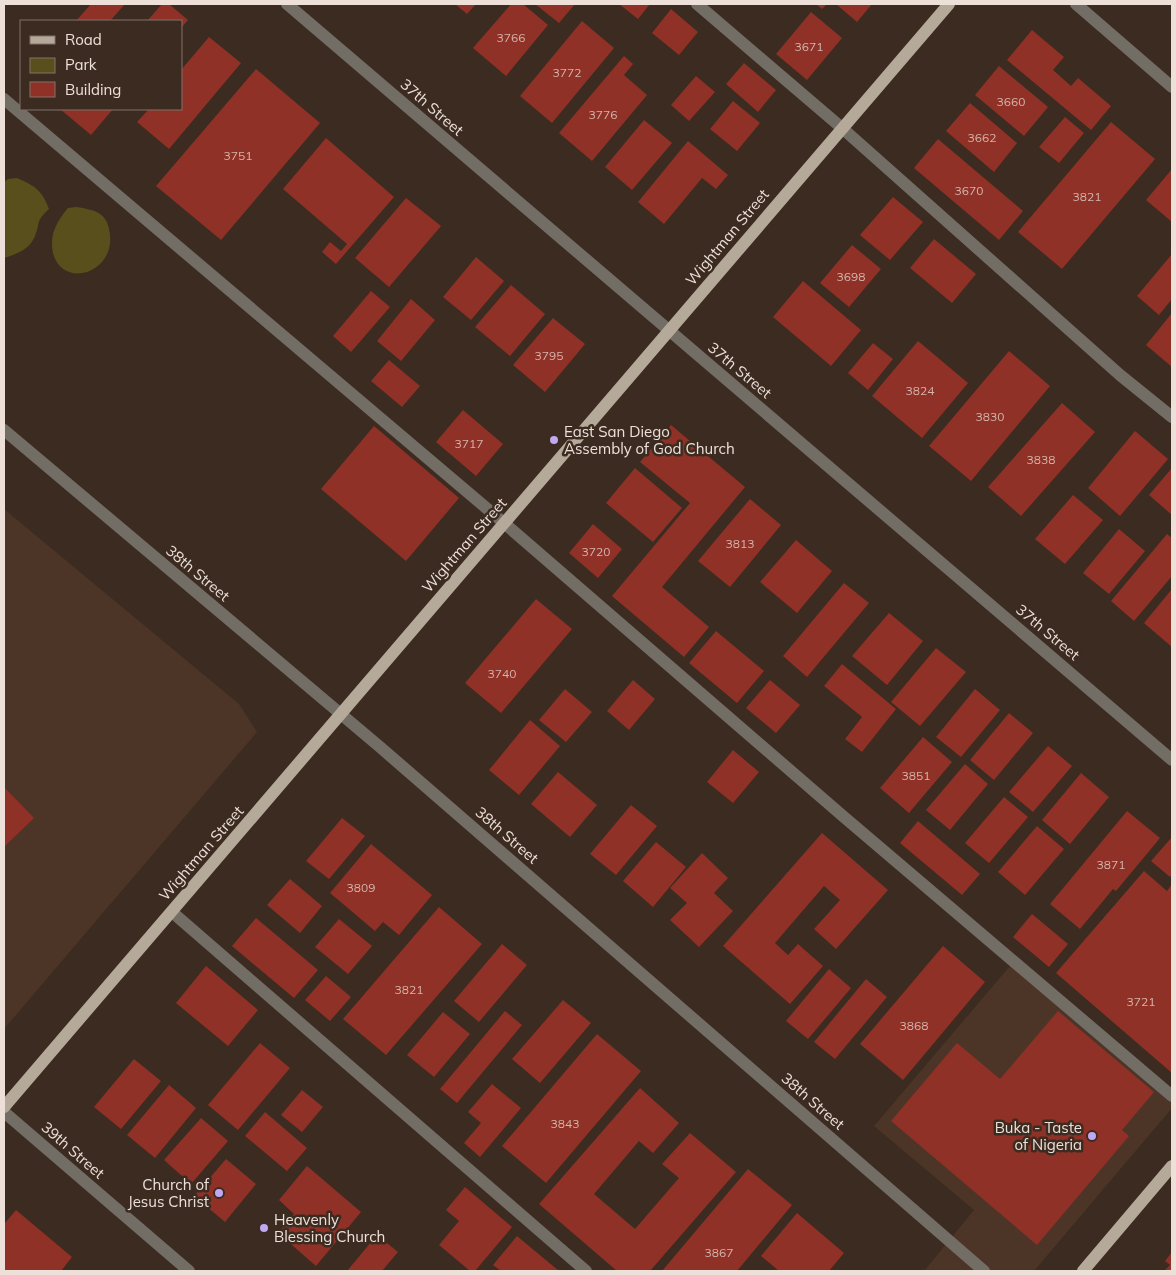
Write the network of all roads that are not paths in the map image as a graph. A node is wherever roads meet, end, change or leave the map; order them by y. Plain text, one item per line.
1 (287, 4) edge
2 (697, 4) edge
3 (949, 4) edge
4 (1076, 4) edge
5 (1172, 87) edge
6 (4, 99) edge
7 (842, 128) junction
8 (669, 331) junction
9 (1172, 417) edge
10 (4, 430) edge
11 (504, 523) junction
12 (341, 714) junction
13 (1172, 760) edge
14 (172, 912) junction
15 (1172, 1096) edge
16 (4, 1107) edge
17 (4, 1112) edge
18 (1172, 1166) edge
19 (189, 1271) edge
20 (586, 1271) edge
21 (984, 1271) edge
22 (1083, 1271) edge

1 - 8 street, 37th Street
2 - 7 street
3 - 7 main road, Wightman Street
4 - 5 street
6 - 11 street
7 - 8 main road, Wightman Street
7 - 9 street
8 - 11 main road, Wightman Street
8 - 13 street, 37th Street
10 - 12 street, 38th Street
11 - 12 main road, Wightman Street
11 - 15 street
12 - 14 main road, Wightman Street
12 - 21 street, 38th Street
14 - 16 main road, Wightman Street
14 - 20 street
17 - 19 street, 39th Street
18 - 22 main road

